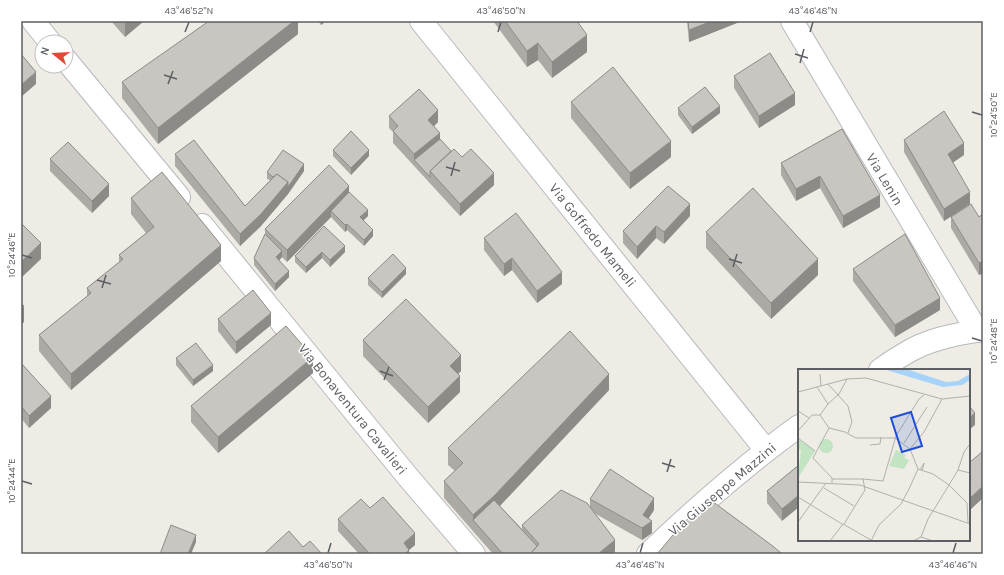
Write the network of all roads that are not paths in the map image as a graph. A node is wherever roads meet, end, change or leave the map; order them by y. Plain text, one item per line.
1 (33, 21) edge
2 (421, 21) edge
3 (792, 21) edge
4 (44, 34) edge
5 (74, 70) edge
6 (980, 331) edge
7 (882, 369) edge
8 (798, 427) edge
9 (766, 450) junction
10 (474, 554) edge
11 (648, 554) edge

1 - 4 street
2 - 9 street, Via Goffredo Mameli
3 - 6 street, Via Lenin
5 - 10 street, Via Bonaventura Cavalieri
6 - 7 street
8 - 9 street, Via Giuseppe Mazzini
9 - 11 street, Via Giuseppe Mazzini

